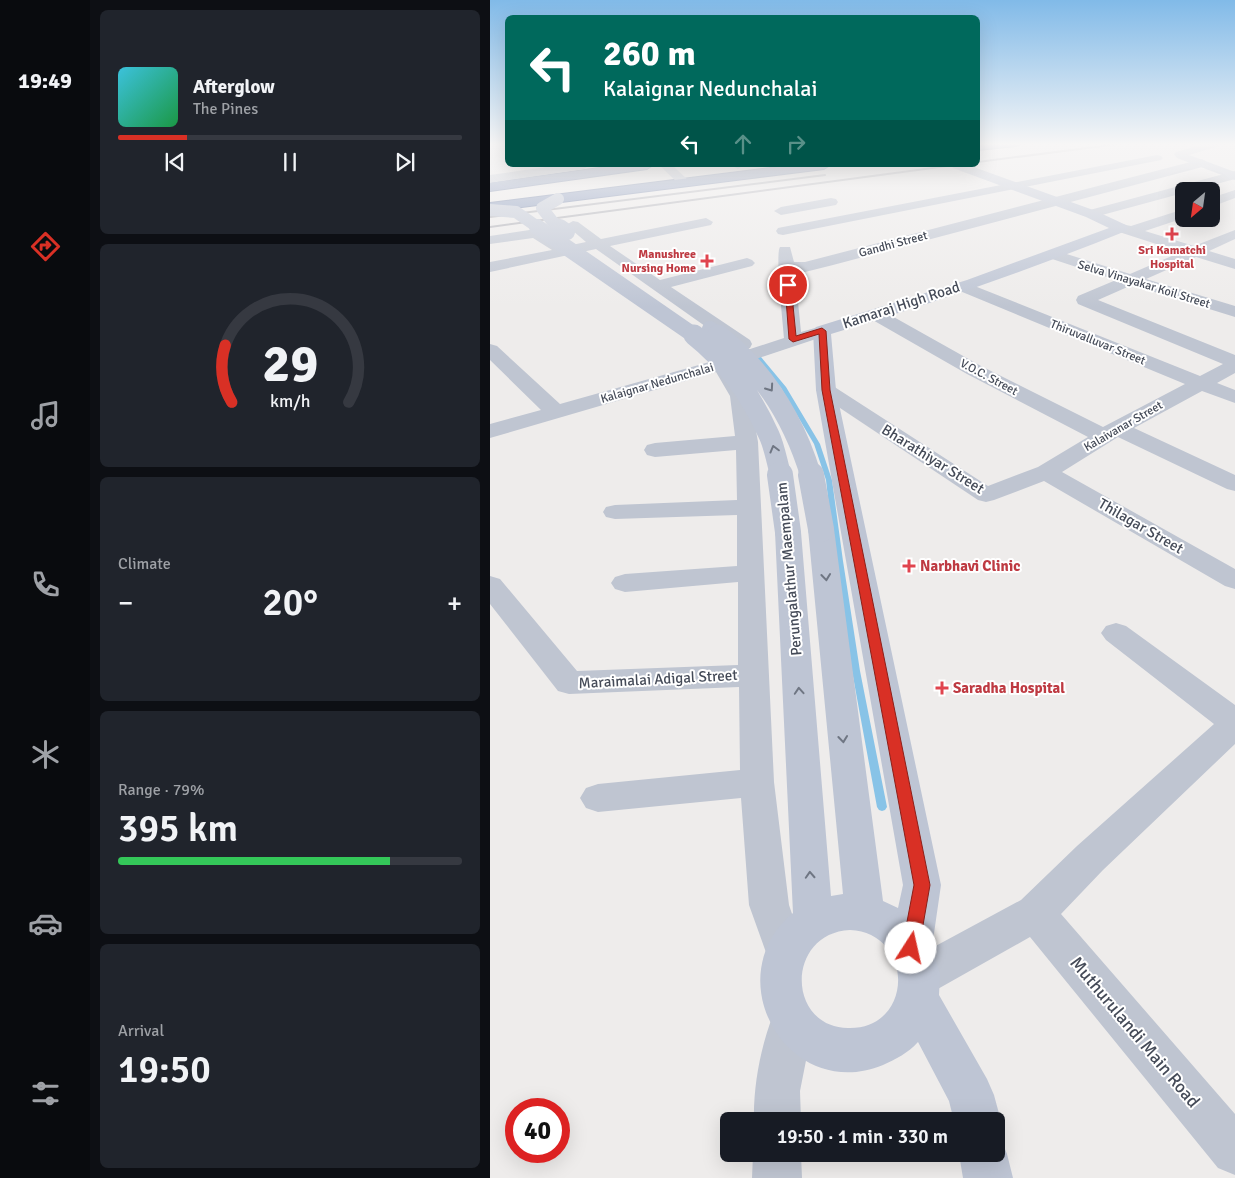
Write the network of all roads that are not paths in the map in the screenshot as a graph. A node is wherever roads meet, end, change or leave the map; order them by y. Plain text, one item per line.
1 (537, 198) edge
2 (566, 198) edge
3 (949, 198) edge
4 (1047, 198) edge
5 (1068, 198) edge
6 (1150, 198) edge
7 (558, 199) junction
8 (841, 201) dead end
9 (1056, 201) junction
10 (490, 207) edge
11 (1091, 214) junction
12 (1175, 215) edge
13 (706, 222) dead end
14 (573, 225) dead end
15 (1126, 229) junction
16 (783, 230) junction
17 (1235, 234) edge
18 (490, 240) edge
19 (597, 245) junction
20 (565, 251) junction
21 (1194, 252) junction
22 (1054, 255) junction
23 (747, 263) dead end
24 (1235, 264) edge
25 (490, 267) edge
26 (786, 267) junction
27 (1131, 280) junction
28 (659, 285) junction
29 (961, 286) junction
30 (1235, 312) edge
31 (877, 314) junction
32 (822, 331) junction
33 (793, 339) junction
34 (1235, 342) edge
35 (490, 350) edge
36 (1215, 352) junction
37 (756, 354) junction
38 (1235, 363) edge
39 (720, 366) junction
40 (511, 370) junction
41 (490, 375) edge
42 (1202, 384) junction
43 (826, 390) junction
44 (1235, 397) edge
45 (556, 412) junction
46 (490, 431) edge
47 (1110, 432) junction
48 (747, 442) junction
49 (655, 450) dead end
50 (1046, 472) junction
51 (1235, 484) edge
52 (748, 507) junction
53 (615, 512) dead end
54 (750, 573) junction
55 (1235, 580) edge
56 (625, 583) dead end
57 (490, 585) edge
58 (1116, 632) dead end
59 (752, 675) junction
60 (1235, 723) edge
61 (757, 782) junction
62 (598, 798) dead end
63 (1035, 913) junction
64 (865, 914) junction
65 (813, 923) junction
66 (786, 955) junction
67 (916, 974) junction
68 (792, 1020) junction
69 (777, 1112) edge
70 (975, 1112) edge
71 (1235, 1151) edge
72 (777, 1162) edge
73 (985, 1162) edge
74 (777, 1178) edge
75 (988, 1178) edge

1 - 10 highway
2 - 7 highway
3 - 16 street
4 - 9 main road
5 - 9 street, Gandhi Street
6 - 11 street
7 - 10 highway, bridge
7 -> 64 main road, Perungalathur Maempalam, bridge
8 - 16 street
9 - 11 main road
9 - 26 street, Gandhi Street
65 -> 10 main road, Perungalathur Maempalam, bridge
11 - 15 main road
12 - 15 street
13 - 19 street
14 - 19 street
15 - 21 street
15 - 22 main road, Kamaraj High Road
16 - 26 street
17 - 21 street
18 - 20 street
19 - 20 street
19 - 28 street
20 - 25 street
20 - 39 street
21 - 24 street
21 - 27 street
22 - 27 street, Selva Vinayakar Koil Street
22 - 29 main road, Kamaraj High Road
23 - 28 street
26 - 33 street
27 - 30 street, Selva Vinayakar Koil Street
27 - 36 street
28 - 37 street
29 - 31 main road, Kamaraj High Road
29 - 42 street, Thiruvalluvar Street
31 - 32 main road, Kamaraj High Road
31 - 47 street, V.O.C. Street
32 - 33 street, Kalaignar Nedunchalai
32 - 43 main road, Kamaraj High Road
33 - 37 street, Kalaignar Nedunchalai
34 - 36 street
35 - 40 street
36 - 38 street
37 - 39 street, Kalaignar Nedunchalai
38 - 42 street, Kalaivanar Street
39 - 45 street, Kalaignar Nedunchalai
39 - 48 street
40 - 41 street
40 - 45 street
42 - 44 street, Thiruvalluvar Street
42 - 47 street, Kalaivanar Street
43 - 50 street, Bharathiyar Street
43 - 67 main road, Kamaraj High Road
45 - 46 street, Kalaignar Nedunchalai
47 - 50 street, Kalaivanar Street
47 - 51 street, V.O.C. Street
48 - 49 street
48 - 52 street
50 - 55 street, Thilagar Street
52 - 53 street
52 - 54 street
54 - 56 street
54 - 59 street
57 - 59 street, Maraimalai Adigal Street
58 - 60 street
59 - 61 street
60 - 63 street
61 - 62 street
61 - 66 street
63 - 67 street
63 - 71 street, Muthurulandi Main Road
64 - 65 main road
64 - 67 main road
65 - 66 main road
66 - 68 main road
67 - 68 main road
67 - 70 main road
68 - 69 street
72 - 74 street
73 - 75 main road

